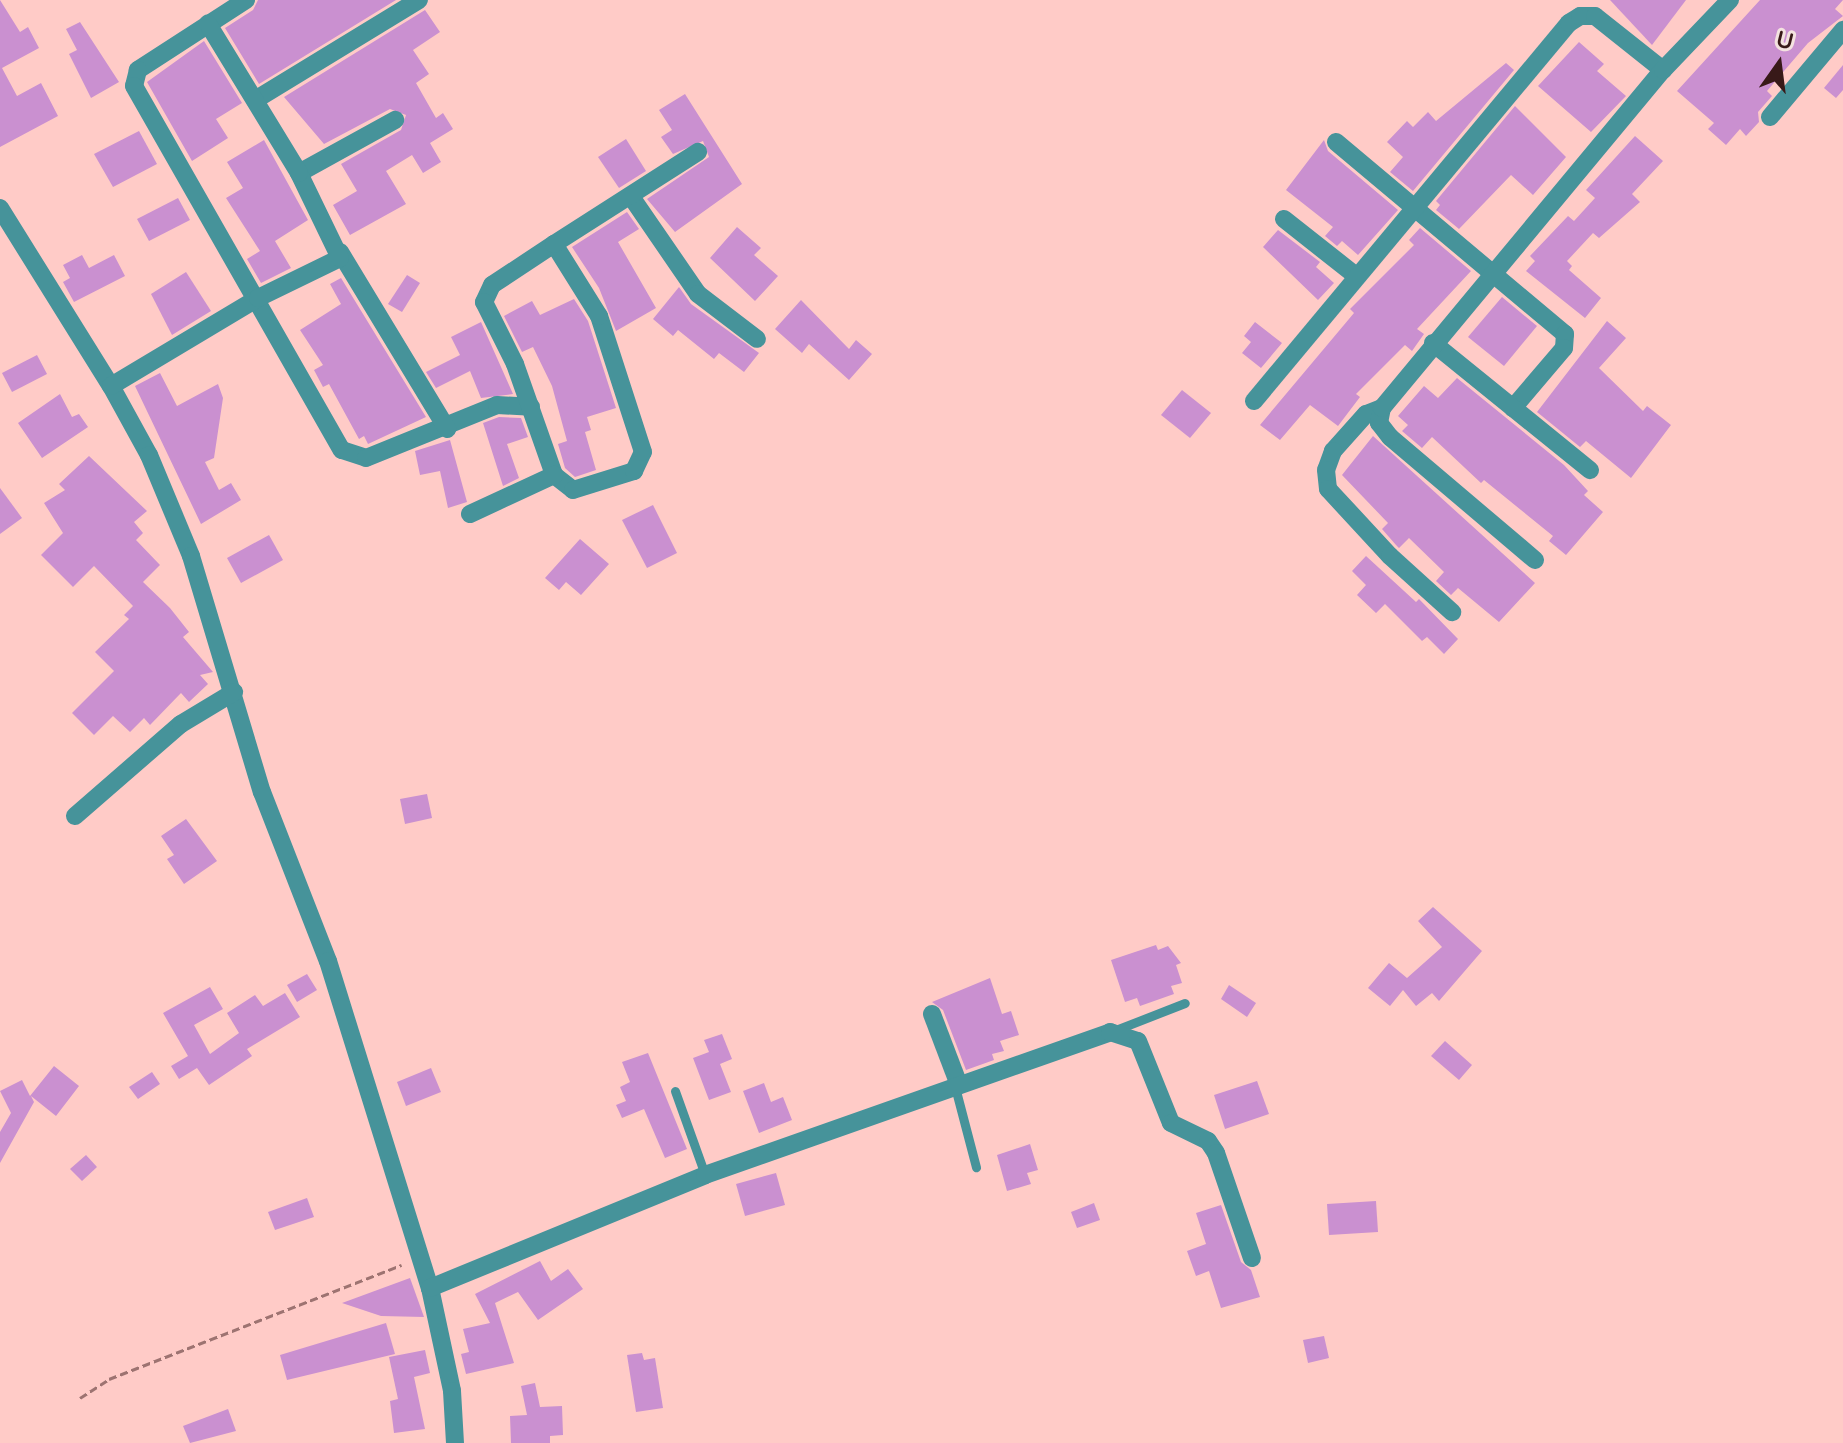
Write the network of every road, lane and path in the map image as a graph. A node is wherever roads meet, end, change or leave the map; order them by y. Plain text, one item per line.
1 (419, 0) edge
2 (1730, 0) edge
3 (243, 1) edge
4 (208, 24) junction
5 (1843, 30) edge
6 (1663, 70) junction
7 (255, 100) junction
8 (1770, 117) dead end
9 (395, 120) dead end
10 (1336, 142) dead end
11 (698, 152) dead end
12 (299, 173) junction
13 (632, 198) junction
14 (1414, 206) junction
15 (0, 208) edge
16 (1284, 219) dead end
17 (554, 244) junction
18 (340, 252) junction
19 (1494, 274) junction
20 (1355, 275) junction
21 (258, 298) junction
22 (757, 339) dead end
23 (1433, 343) junction
24 (111, 386) junction
25 (1254, 401) dead end
26 (531, 407) junction
27 (1382, 408) junction
28 (1513, 408) junction
29 (447, 429) junction
30 (1590, 470) dead end
31 (554, 475) junction
32 (470, 514) dead end
33 (1535, 560) dead end
34 (1452, 612) dead end
35 (234, 692) junction
36 (75, 816) dead end
37 (1185, 1003) dead end
38 (932, 1014) dead end
39 (1110, 1032) junction
40 (957, 1086) junction
41 (675, 1091) dead end
42 (976, 1167) dead end
43 (705, 1175) junction
44 (420, 1257) junction
45 (1252, 1258) dead end
46 (430, 1288) junction
47 (80, 1398) dead end
48 (455, 1443) edge

1 - 7 street
2 - 6 street
3 - 4 street
4 - 7 street
4 - 21 street
5 - 8 street
6 - 14 street
6 - 19 street
7 - 12 street
9 - 12 street
10 - 14 street
11 - 13 street
12 - 18 street
13 - 17 street
13 - 22 street
14 - 19 street
14 - 20 street
15 - 24 street
16 - 20 street
17 - 26 street
17 - 31 street
18 - 21 street
18 - 29 street
19 - 23 street
19 - 28 street
20 - 25 street
21 - 24 street
21 - 29 street
23 - 27 street
23 - 28 street
24 - 35 street
26 - 29 street
26 - 31 street
27 - 33 street
27 - 34 street
28 - 30 street
31 - 32 street
35 - 36 street
35 - 44 street
37 - 39 lane
38 - 40 street
39 - 40 street
39 - 45 street
40 - 42 lane
40 - 43 street
41 - 43 lane
43 - 46 street
44 - 46 street
44 - 47 path
46 - 48 street

